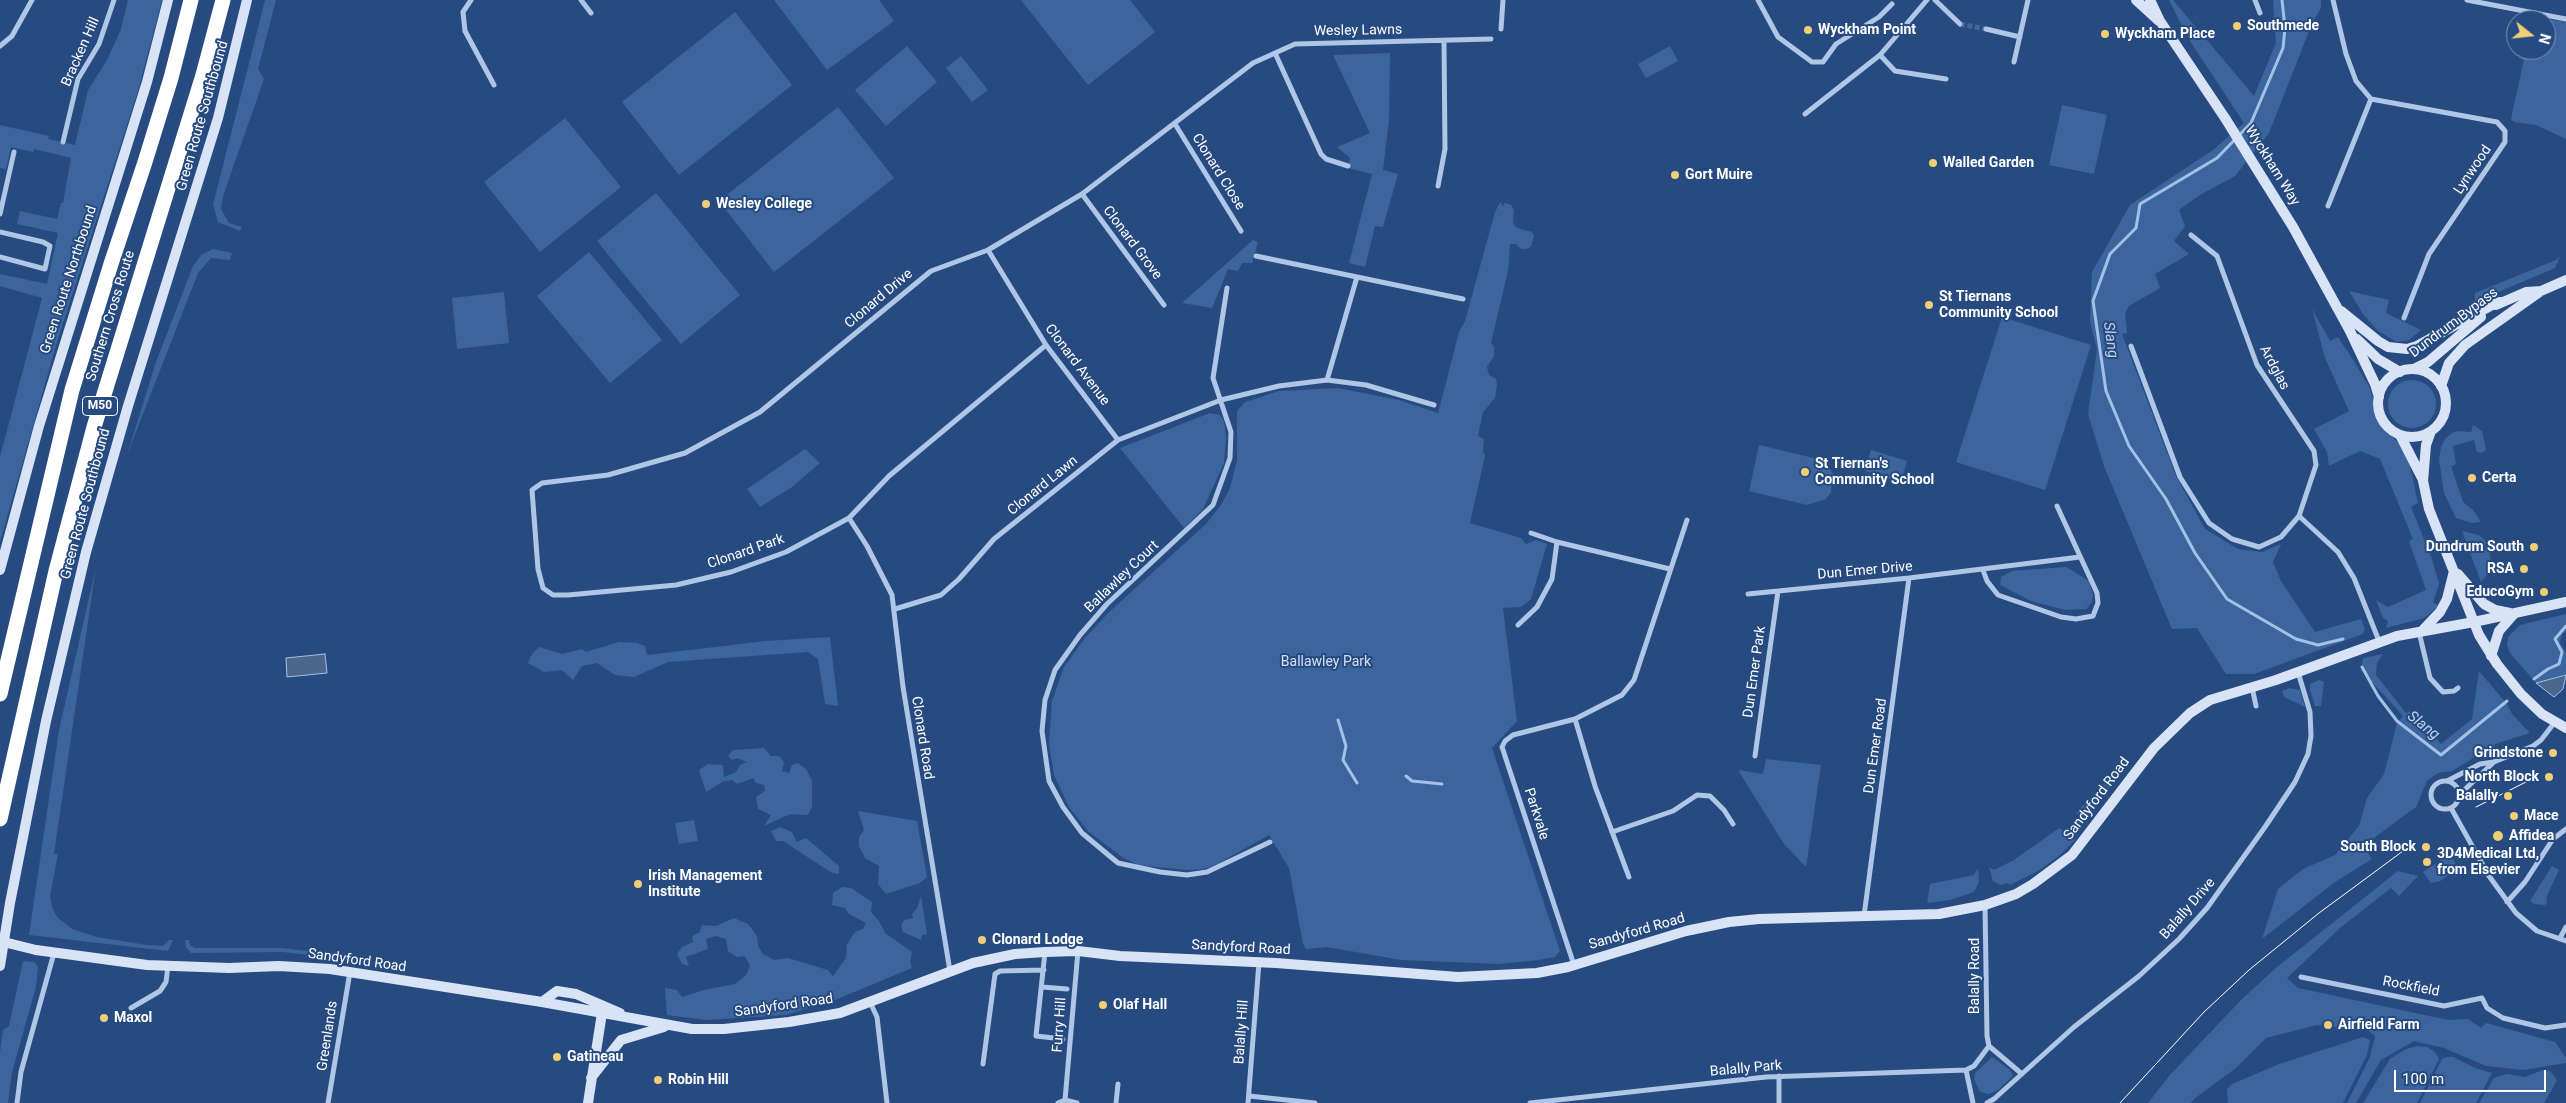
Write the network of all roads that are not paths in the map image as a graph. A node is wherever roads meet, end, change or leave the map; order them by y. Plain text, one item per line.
1 (32, 0) edge
2 (114, 0) edge
3 (168, 0) edge
4 (191, 0) edge
5 (223, 0) edge
6 (247, 0) edge
7 (471, 0) edge
8 (581, 0) edge
9 (1503, 0) edge
10 (1758, 0) edge
11 (1927, 0) edge
12 (1935, 0) edge
13 (2028, 0) edge
14 (2136, 0) edge
15 (2150, 0) edge
16 (2255, 0) edge
17 (2334, 0) edge
18 (2467, 0) edge
19 (1892, 4) dead end
20 (592, 13) dead end
21 (2260, 13) dead end
22 (2566, 19) edge
23 (2160, 22) junction
24 (1960, 24) tunnel mouth
25 (1501, 29) dead end
26 (1986, 29) tunnel mouth
27 (2020, 37) junction
28 (1491, 39) dead end
29 (1444, 42) junction
30 (0, 46) edge
31 (1275, 53) junction
32 (1880, 55) junction
33 (2014, 62) dead end
34 (1946, 79) dead end
35 (1224, 84) joint
36 (494, 85) dead end
37 (2371, 99) junction
38 (1805, 114) dead end
39 (1175, 124) junction
40 (63, 142) dead end
41 (14, 152) dead end
42 (1348, 166) dead end
43 (1438, 186) dead end
44 (1082, 194) junction
45 (1, 205) edge
46 (2328, 206) dead end
47 (0, 214) edge
48 (0, 232) edge
49 (1242, 232) dead end
50 (2191, 235) dead end
51 (988, 250) junction
52 (1256, 256) dead end
53 (0, 257) edge
54 (1357, 277) junction
55 (2566, 280) edge
56 (1227, 288) dead end
57 (2541, 291) junction
58 (1462, 300) dead end
59 (2500, 302) junction
60 (1164, 305) dead end
61 (2335, 306) junction
62 (2404, 318) dead end
63 (2350, 331) junction
64 (1046, 345) junction
65 (2131, 346) dead end
66 (2413, 370) junction
67 (2400, 372) junction
68 (1327, 380) junction
69 (2441, 386) junction
70 (2379, 397) junction
71 (1221, 400) junction
72 (1434, 405) dead end
73 (2431, 431) junction
74 (2400, 435) junction
75 (1118, 440) junction
76 (2423, 481) junction
77 (532, 490) joint
78 (2057, 506) dead end
79 (2299, 516) junction
80 (848, 518) junction
81 (1686, 520) dead end
82 (1531, 533) dead end
83 (1557, 542) junction
84 (2080, 557) junction
85 (0, 570) edge
86 (1670, 570) junction
87 (1983, 570) junction
88 (2454, 570) junction
89 (1908, 578) junction
90 (1778, 590) junction
91 (1748, 594) dead end
92 (2566, 602) edge
93 (894, 609) junction
94 (2514, 614) junction
95 (2474, 622) junction
96 (1518, 625) dead end
97 (2421, 631) junction
98 (2378, 641) junction
99 (2491, 656) junction
100 (2298, 672) junction
101 (2252, 687) junction
102 (2458, 688) dead end
103 (0, 694) edge
104 (2256, 706) dead end
105 (1575, 719) junction
106 (2555, 722) junction
107 (2566, 728) edge
108 (1755, 756) dead end
109 (2494, 762) junction
110 (2447, 781) junction
111 (2459, 795) junction
112 (2451, 808) junction
113 (0, 819) edge
114 (1733, 824) dead end
115 (2566, 829) edge
116 (1612, 832) junction
117 (1270, 842) dead end
118 (1629, 877) dead end
119 (2507, 902) junction
120 (1985, 904) junction
121 (1864, 917) junction
122 (2566, 927) edge
123 (2560, 938) junction
124 (0, 941) edge
125 (2566, 941) edge
126 (1078, 951) junction
127 (1045, 952) junction
128 (54, 953) junction
129 (1259, 962) junction
130 (1574, 965) junction
131 (0, 966) edge
132 (168, 966) junction
133 (1044, 970) junction
134 (950, 971) junction
135 (350, 972) junction
136 (2301, 976) dead end
137 (1042, 987) junction
138 (1067, 989) dead end
139 (542, 1002) junction
140 (870, 1002) junction
141 (131, 1008) dead end
142 (602, 1013) junction
143 (629, 1018) junction
144 (2566, 1025) edge
145 (667, 1026) junction
146 (1063, 1039) dead end
147 (1989, 1046) junction
148 (983, 1064) dead end
149 (1966, 1070) junction
150 (2022, 1074) junction
151 (1779, 1076) junction
152 (591, 1078) junction
153 (1118, 1084) dead end
154 (1249, 1096) junction
155 (1065, 1100) junction
156 (17, 1101) edge
157 (328, 1103) edge
158 (588, 1103) edge
159 (887, 1103) edge
160 (1058, 1103) edge
161 (1077, 1103) edge
162 (1116, 1103) edge
163 (1248, 1103) edge
164 (1315, 1103) edge
165 (1530, 1103) edge
166 (1779, 1103) edge
167 (1973, 1103) edge
168 (1987, 1103) edge

1 - 30 street
2 - 40 street, Bracken Hill
3 - 85 main road, Green Route Northbound
4 - 103 highway, Southern Cross Route / M50
5 - 113 highway, Southern Cross Route / M50
6 - 131 main road, Green Route Southbound
7 - 36 street
8 - 20 street
9 - 25 street
10 - 19 street
11 - 32 street
12 - 24 street
13 - 27 street
14 - 23 main road, Wyckham Way
15 - 23 main road, Wyckham Way
16 - 21 street
17 - 37 street
18 - 22 street
23 - 61 main road, Wyckham Way
26 - 27 street
27 - 33 street
28 - 29 street, Wesley Lawns
29 - 31 street, Wesley Lawns
29 - 43 street
31 - 35 street, Wesley Lawns
31 - 42 street
32 - 34 street
32 - 38 street
35 - 39 street, Clonard Drive
37 - 46 street
37 - 62 street, Lynwood
39 - 44 street, Clonard Drive
39 - 49 street, Clonard Close
41 - 45 street
44 - 51 street, Clonard Drive
44 - 60 street, Clonard Grove
45 - 47 street
48 - 53 street
50 - 79 street, Ardglas
51 - 64 street, Clonard Avenue
51 - 77 street, Clonard Drive
52 - 54 street
54 - 58 street
54 - 68 street
55 - 57 main road, Dundrum Bypass
56 - 71 street, Ballawley Court
57 - 59 main road, Dundrum Bypass
57 - 69 main road, Dundrum Bypass
59 - 61 main road
59 - 66 main road, Dundrum Bypass
61 - 63 main road, Wyckham Way
63 - 67 main road, Wyckham Way
63 - 70 main road, Wyckham Way
64 - 75 street, Clonard Avenue
64 - 80 street, Clonard Park
65 - 79 street, Ardglas
66 - 67 main road
66 - 69 main road
67 - 70 main road
68 - 71 street, Clonard Lawn
68 - 72 street, Clonard Lawn
69 - 73 main road
70 - 74 main road
71 - 75 street, Clonard Lawn
71 - 117 street, Ballawley Court
73 - 74 main road
73 - 76 main road
74 - 76 main road
75 - 93 street, Clonard Lawn
76 - 88 main road
77 - 80 street, Clonard Park
78 - 84 street
79 - 98 street
80 - 93 street, Clonard Road
81 - 86 street, Parkvale
82 - 83 street
83 - 86 street
83 - 96 street
84 - 87 street, Dun Emer Drive
84 - 87 street
86 - 105 street, Parkvale
87 - 89 street, Dun Emer Drive
88 - 94 main road
88 - 95 main road
88 - 97 main road
89 - 90 street, Dun Emer Drive
89 - 121 street, Dun Emer Road
90 - 91 street, Dun Emer Drive
90 - 108 street, Dun Emer Park
92 - 94 main road, Sandyford Road
93 - 134 street, Clonard Road
94 - 95 main road, Sandyford Road
94 - 99 main road
95 - 97 main road, Sandyford Road
95 - 99 main road
97 - 98 main road, Sandyford Road
97 - 102 street
98 - 100 main road, Sandyford Road
99 - 106 main road
100 - 101 main road, Sandyford Road
100 - 150 street, Balally Drive
101 - 104 street
101 - 120 main road, Sandyford Road
105 - 116 street
105 - 130 street, Parkvale
106 - 107 main road
106 - 109 street
109 - 110 street
109 - 111 street
110 - 111 street
110 - 112 street
111 - 112 street
112 - 119 street
114 - 116 street
115 - 119 street
116 - 118 street
119 - 123 street
120 - 121 main road, Sandyford Road
120 - 147 street, Balally Road
121 - 130 main road, Sandyford Road
122 - 123 street
123 - 125 street
124 - 128 main road, Sandyford Road, bridge
126 - 127 main road, Sandyford Road
126 - 129 main road, Sandyford Road
126 - 155 street, Furry Hill
127 - 133 street
127 - 134 main road, Sandyford Road
128 - 132 main road, Sandyford Road
128 - 156 street
129 - 130 main road, Sandyford Road
129 - 154 street, Balally Hill
132 - 135 main road, Sandyford Road
132 - 141 street
133 - 137 street
133 - 148 street
134 - 140 main road, Sandyford Road
135 - 139 main road, Sandyford Road
135 - 157 street, Greenlands
136 - 144 street, Rockfield
137 - 138 street
137 - 146 street
139 - 142 main road, Sandyford Road
139 - 143 main road, Sandyford Road
140 - 145 main road, Sandyford Road
140 - 159 street
142 - 143 main road, Sandyford Road
142 - 152 main road
143 - 145 main road, Sandyford Road
145 - 152 main road
147 - 149 street
147 - 150 street
149 - 151 street, Balally Park
149 - 167 street
150 - 168 street, Balally Drive
151 - 165 street, Balally Park
151 - 166 street
152 - 158 main road
153 - 162 street
154 - 163 street, Balally Hill
154 - 164 street
155 - 160 street
155 - 161 street

